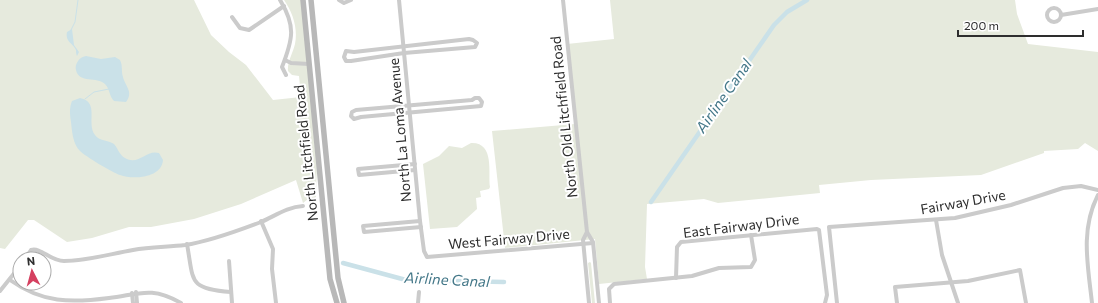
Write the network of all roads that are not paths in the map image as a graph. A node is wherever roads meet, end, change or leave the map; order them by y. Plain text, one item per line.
1 (280, 0) edge
2 (303, 0) edge
3 (311, 0) edge
4 (339, 0) edge
5 (351, 0) edge
6 (399, 0) edge
7 (563, 0) edge
8 (284, 6) junction
9 (1098, 9) edge
10 (1061, 15) dead end
11 (232, 17) dead end
12 (441, 44) junction
13 (404, 48) junction
14 (442, 50) junction
15 (373, 51) junction
16 (404, 53) junction
17 (374, 57) junction
18 (285, 60) junction
19 (309, 64) junction
20 (286, 75) dead end
21 (447, 102) junction
22 (410, 106) junction
23 (448, 108) junction
24 (378, 109) junction
25 (410, 112) junction
26 (379, 115) junction
27 (415, 164) junction
28 (385, 167) junction
29 (415, 170) junction
30 (386, 172) junction
31 (1098, 190) edge
32 (1098, 195) edge
33 (303, 206) dead end
34 (936, 220) junction
35 (261, 221) junction
36 (420, 221) junction
37 (391, 224) junction
38 (421, 227) junction
39 (392, 230) junction
40 (587, 232) junction
41 (751, 235) junction
42 (583, 243) junction
43 (593, 243) junction
44 (187, 244) junction
45 (30, 251) edge
46 (40, 251) edge
47 (427, 257) joint
48 (52, 258) edge
49 (229, 261) dead end
50 (12, 277) edge
51 (676, 278) junction
52 (10, 280) junction
53 (952, 283) junction
54 (0, 291) edge
55 (134, 292) junction
56 (231, 292) junction
57 (419, 292) dead end
58 (41, 300) edge
59 (418, 301) edge
60 (133, 303) edge
61 (137, 303) edge
62 (181, 303) edge
63 (232, 303) edge
64 (276, 303) edge
65 (336, 303) edge
66 (344, 303) edge
67 (422, 303) edge
68 (589, 303) edge
69 (599, 303) edge
70 (610, 303) edge
71 (825, 303) edge
72 (837, 303) edge
73 (897, 303) edge
74 (958, 303) edge
75 (1026, 303) edge
76 (1092, 303) edge

1 - 8 street
2 - 19 main road, North Litchfield Road
3 - 66 main road, North Litchfield Road
4 - 5 street
6 - 13 street, North La Loma Avenue
7 - 40 street, North Old Litchfield Road
8 - 11 street
8 - 18 street
9 - 10 street
12 - 13 street
12 - 14 street
12 - 14 street
13 - 15 street
13 - 16 street, North La Loma Avenue
14 - 16 street
15 - 17 street
15 - 17 street
16 - 17 street
16 - 22 street, North La Loma Avenue
18 - 19 street
18 - 20 street
19 - 65 main road, North Litchfield Road
21 - 22 street
21 - 23 street
21 - 23 street
22 - 24 street
22 - 25 street, North La Loma Avenue
23 - 25 street
24 - 26 street
24 - 26 street
25 - 26 street
25 - 27 street, North La Loma Avenue
27 - 28 street
27 - 29 street, North La Loma Avenue
28 - 30 street
28 - 30 street
29 - 30 street
29 - 36 street, North La Loma Avenue
31 - 34 street, Fairway Drive
32 - 76 street
33 - 35 street
34 - 53 street
34 - 72 street, Fairway Drive
35 - 44 street
35 - 64 street
36 - 37 street
36 - 38 street, North La Loma Avenue
37 - 39 street
37 - 39 street
38 - 39 street
38 - 47 street, North La Loma Avenue
40 - 42 street, North Old Litchfield Road
40 - 43 street, North Old Litchfield Road
41 - 51 street, East Fairway Drive
41 - 51 street
41 - 71 street, East Fairway Drive
42 - 43 street, West Fairway Drive
42 - 47 street, West Fairway Drive
42 - 68 street, North Old Litchfield Road
43 - 69 street, North Old Litchfield Road
44 - 48 street
44 - 56 street
45 - 46 street
49 - 56 street
50 - 52 street
51 - 70 street
52 - 54 street
52 - 58 street
53 - 73 street
53 - 74 street
53 - 75 street
55 - 58 street
55 - 60 street
55 - 61 street
55 - 62 street
56 - 63 street
57 - 59 street
59 - 67 street

